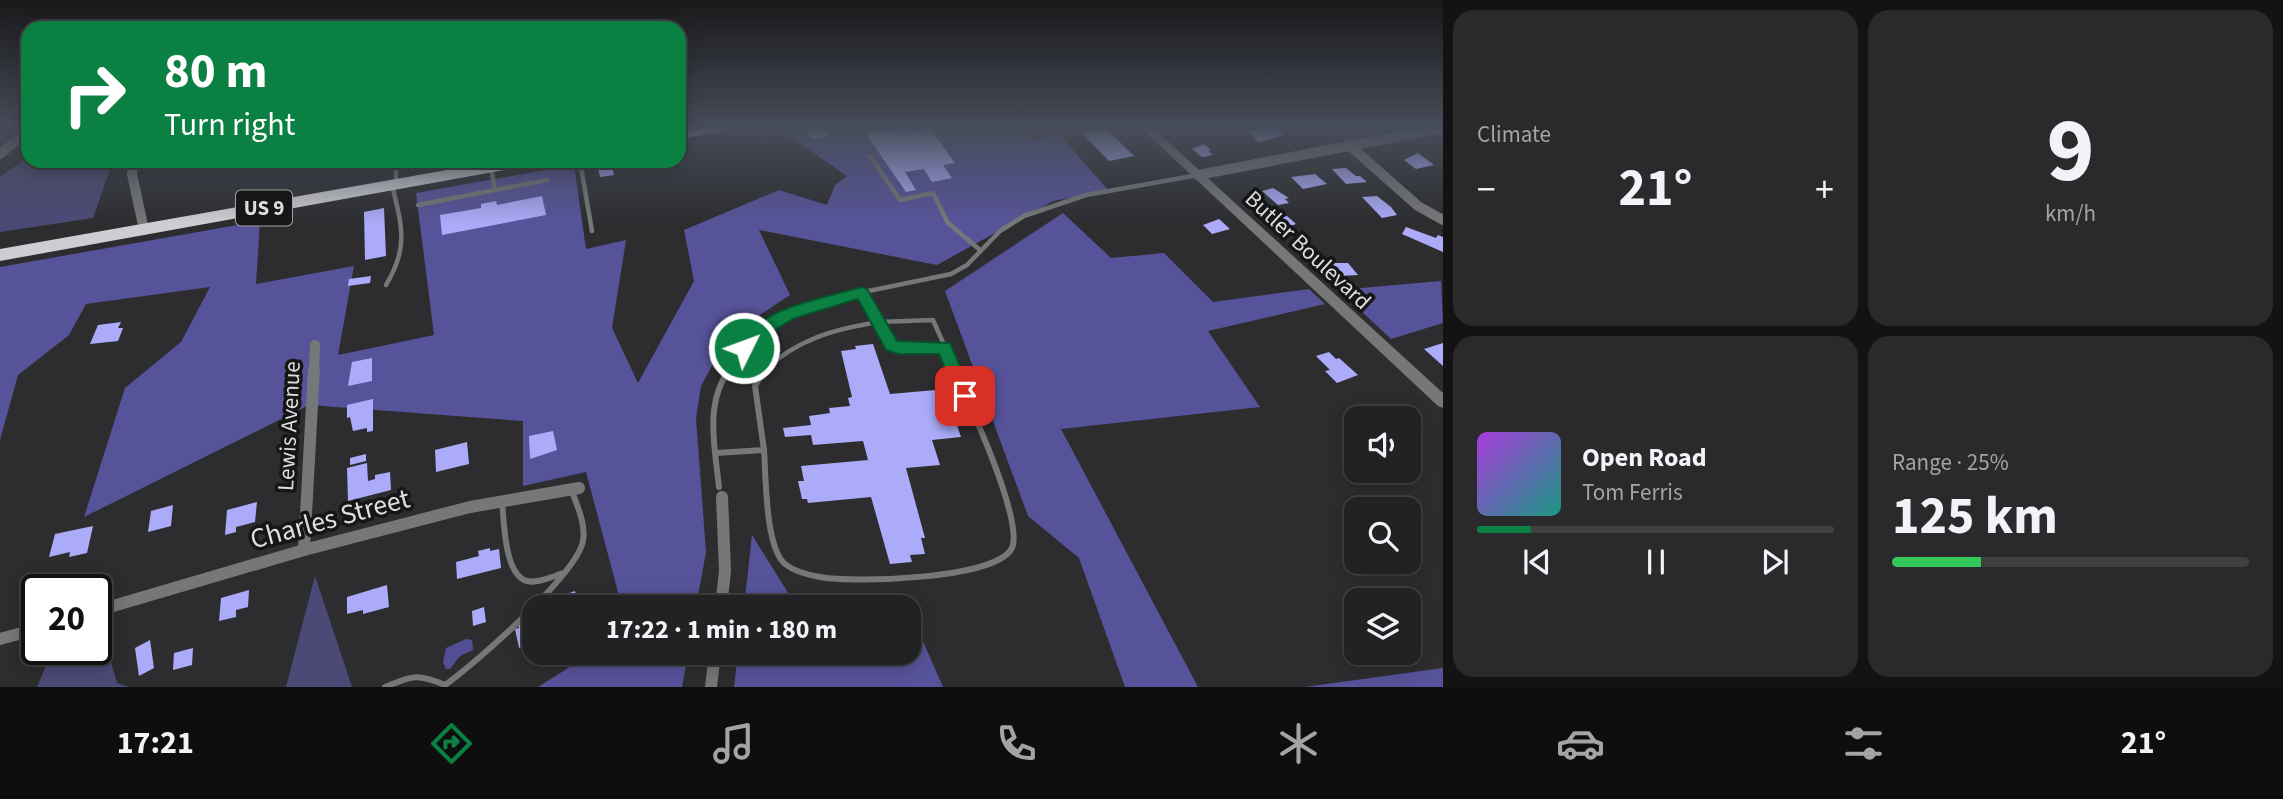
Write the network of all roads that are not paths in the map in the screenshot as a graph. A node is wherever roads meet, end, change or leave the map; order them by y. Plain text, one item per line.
1 (872, 159) edge
2 (1180, 159) edge
3 (1275, 159) edge
4 (1365, 159) edge
5 (133, 168) edge
6 (395, 168) edge
7 (486, 168) edge
8 (491, 168) edge
9 (581, 168) edge
10 (1198, 175) junction
11 (547, 180) dead end
12 (394, 185) junction
13 (495, 190) junction
14 (418, 205) dead end
15 (1443, 220) edge
16 (144, 230) junction
17 (593, 231) dead end
18 (980, 250) junction
19 (0, 255) edge
20 (386, 285) dead end
21 (862, 293) junction
22 (879, 322) junction
23 (315, 345) dead end
24 (944, 347) junction
25 (1443, 402) edge
26 (764, 450) junction
27 (716, 453) junction
28 (575, 488) joint
29 (721, 492) joint
30 (502, 501) junction
31 (304, 550) junction
32 (567, 572) junction
33 (722, 595) edge
34 (112, 606) edge
35 (21, 633) edge
36 (0, 639) edge
37 (714, 665) edge
38 (385, 687) edge
39 (711, 687) edge

1 - 18 lane
2 - 10 street, Butler Boulevard
3 - 10 street
4 - 15 street
5 - 16 street
6 - 12 lane
7 - 12 highway, US 9
8 - 13 lane
9 - 17 lane
10 - 18 lane
10 - 25 street, Butler Boulevard
11 - 13 lane
12 - 16 highway, US 9
12 - 20 lane
13 - 14 lane
16 - 19 highway, US 9
18 - 21 lane
21 - 22 lane
21 - 27 lane
22 - 24 lane
22 - 24 lane
22 - 26 lane
23 - 31 street, Lewis Avenue
24 - 26 lane
26 - 27 lane
27 - 29 lane
28 - 30 street, Charles Street
28 - 32 lane
29 - 33 street
30 - 31 street, Charles Street
30 - 32 lane
31 - 34 street, Charles Street
32 - 38 lane
35 - 36 street
37 - 39 street

